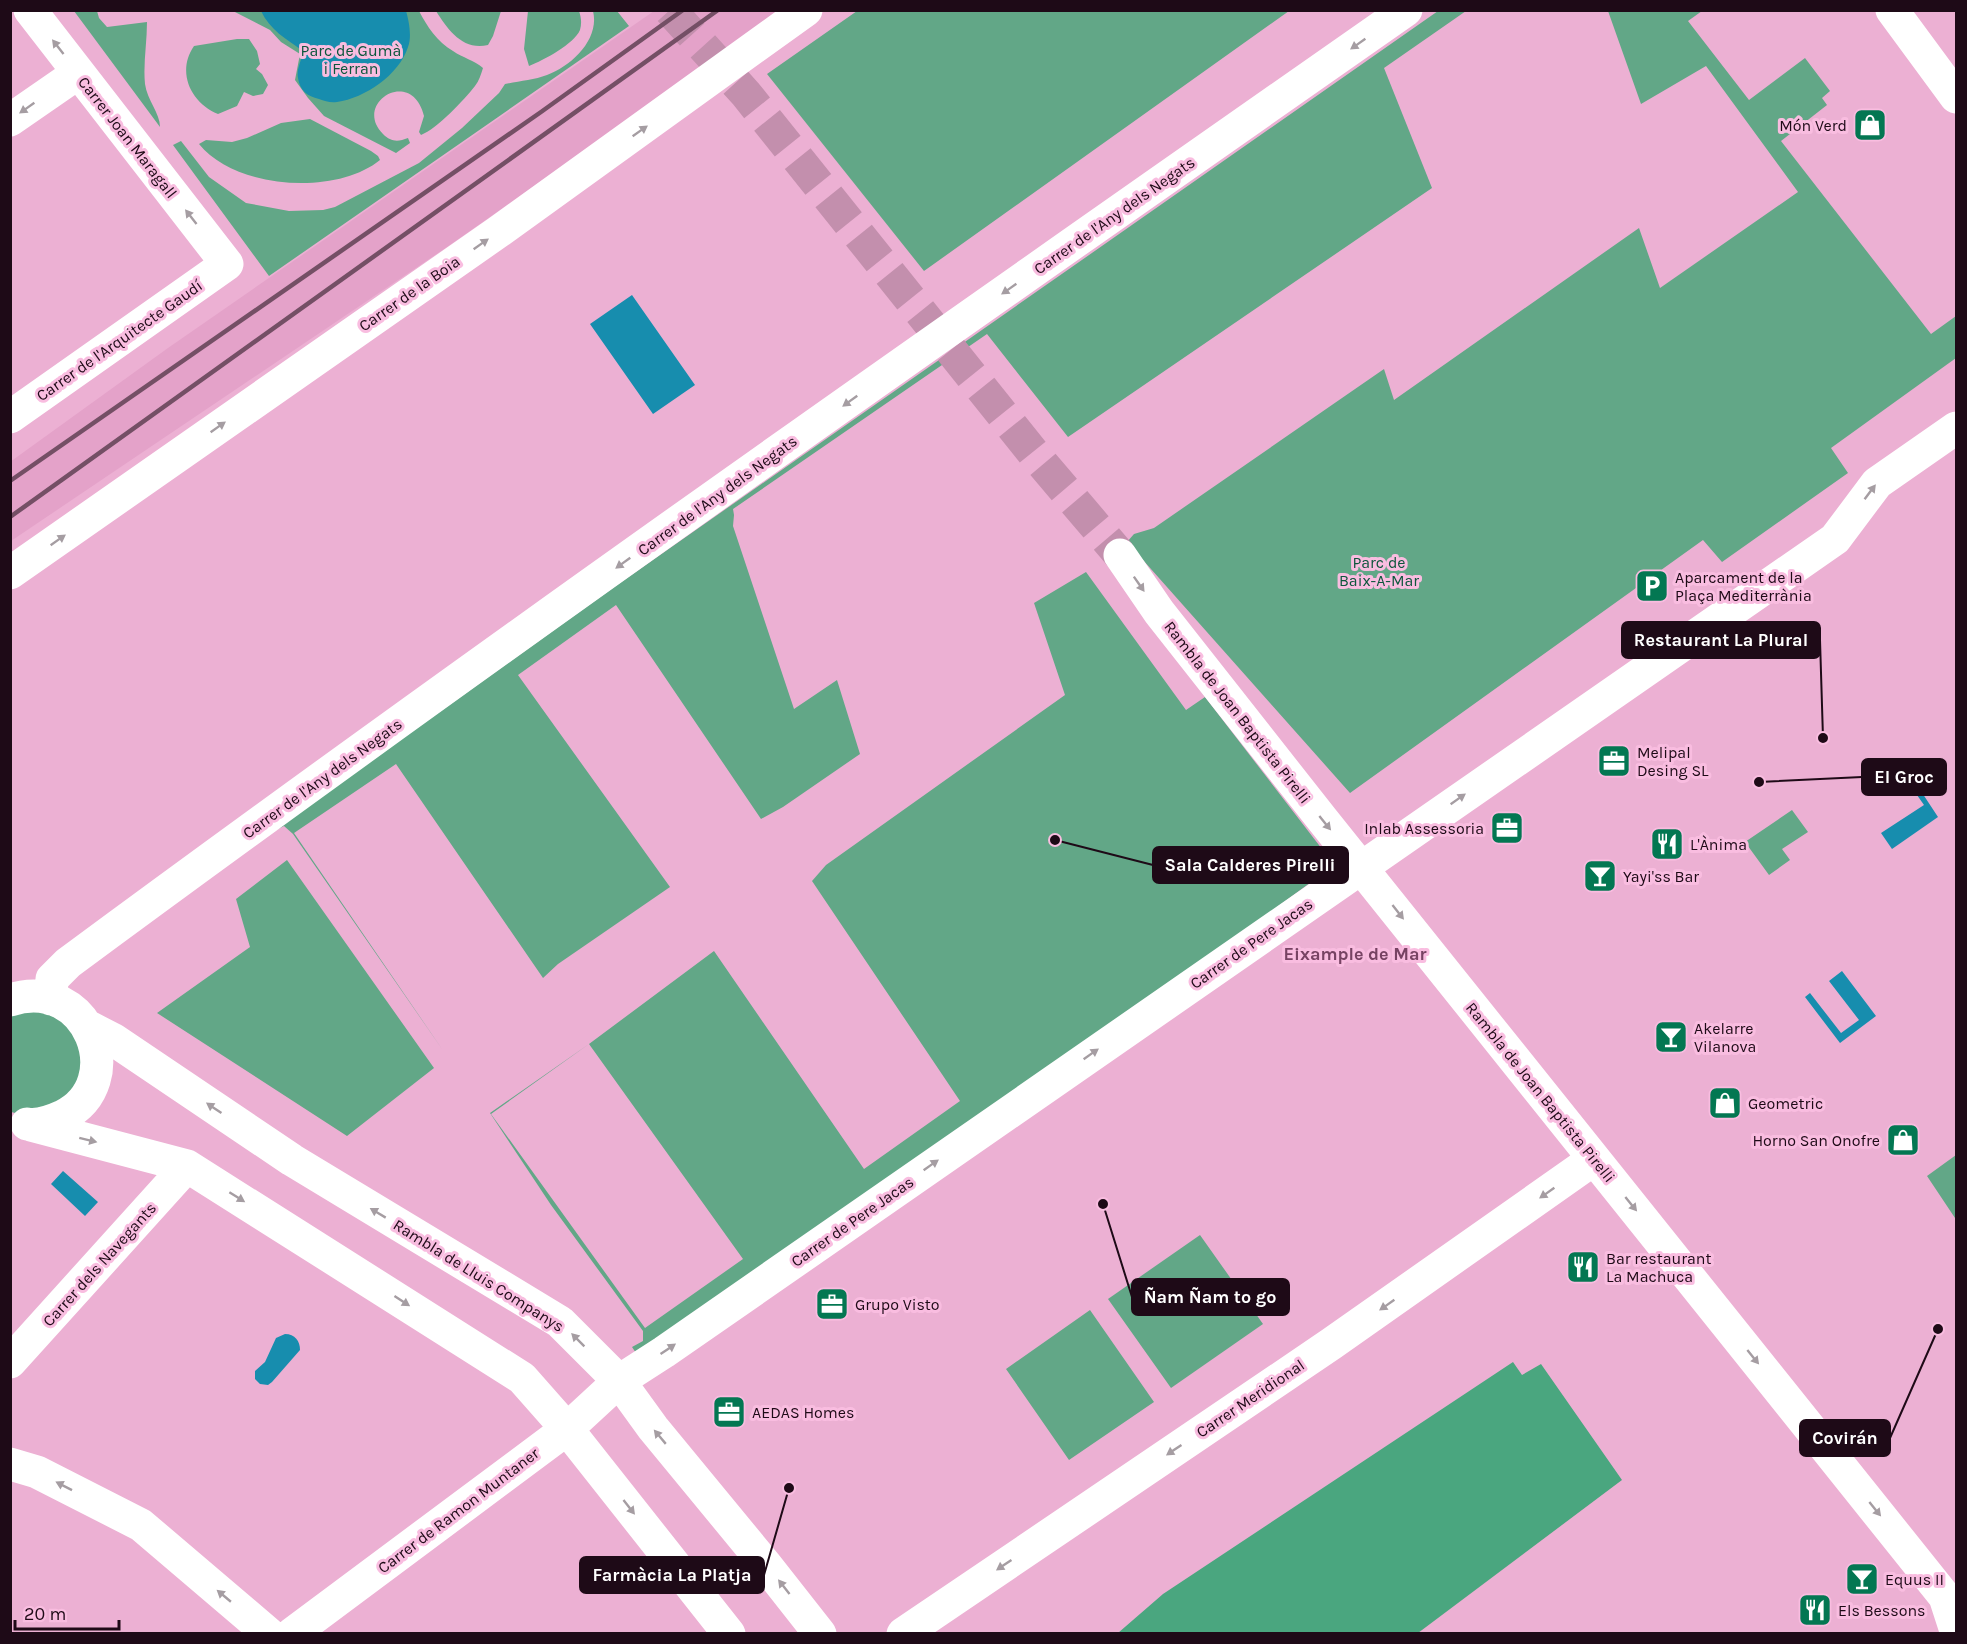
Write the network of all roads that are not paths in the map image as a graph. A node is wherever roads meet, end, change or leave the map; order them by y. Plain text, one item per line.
1 (30, 10) edge
2 (806, 10) edge
3 (1406, 10) edge
4 (1892, 10) edge
5 (78, 73) junction
6 (1956, 97) edge
7 (10, 120) edge
8 (227, 264) joint
9 (10, 417) edge
10 (1956, 428) edge
11 (1120, 555) tunnel mouth
12 (10, 573) edge
13 (1362, 867) junction
14 (51, 999) junction
15 (10, 1000) edge
16 (87, 1026) junction
17 (21, 1123) edge
18 (1594, 1159) junction
19 (188, 1166) junction
20 (10, 1362) edge
21 (619, 1381) junction
22 (567, 1429) junction
23 (10, 1464) edge
24 (1956, 1631) edge
25 (269, 1634) edge
26 (292, 1634) edge
27 (729, 1634) edge
28 (820, 1634) edge
29 (903, 1634) edge

5 -> 1 street, Carrer Joan Maragall
12 -> 2 street, Carrer de la Boia
3 -> 14 street, Carrer de l'Any dels Negats
4 - 6 street
5 -> 7 street
8 -> 5 street, Carrer Joan Maragall
8 - 9 street, Carrer de l'Arquitecte Gaudí
13 -> 10 street, Carrer de Pere Jacas
11 -> 13 street, Rambla de Joan Baptista Pirelli
13 -> 18 street, Rambla de Joan Baptista Pirelli
21 -> 13 street, Carrer de Pere Jacas
14 - 15 street
14 - 16 street
16 - 17 street
21 -> 16 street, Rambla de Lluis Companys
17 -> 19 street
18 -> 24 street, Rambla de Joan Baptista Pirelli
18 -> 29 street, Carrer Meridional
19 - 20 street, Carrer dels Navegants
19 -> 22 street
21 - 22 street, Carrer de Ramon Muntaner
28 -> 21 street, Rambla de Lluis Companys
22 - 26 street, Carrer de Ramon Muntaner
22 -> 27 street
25 -> 23 street

